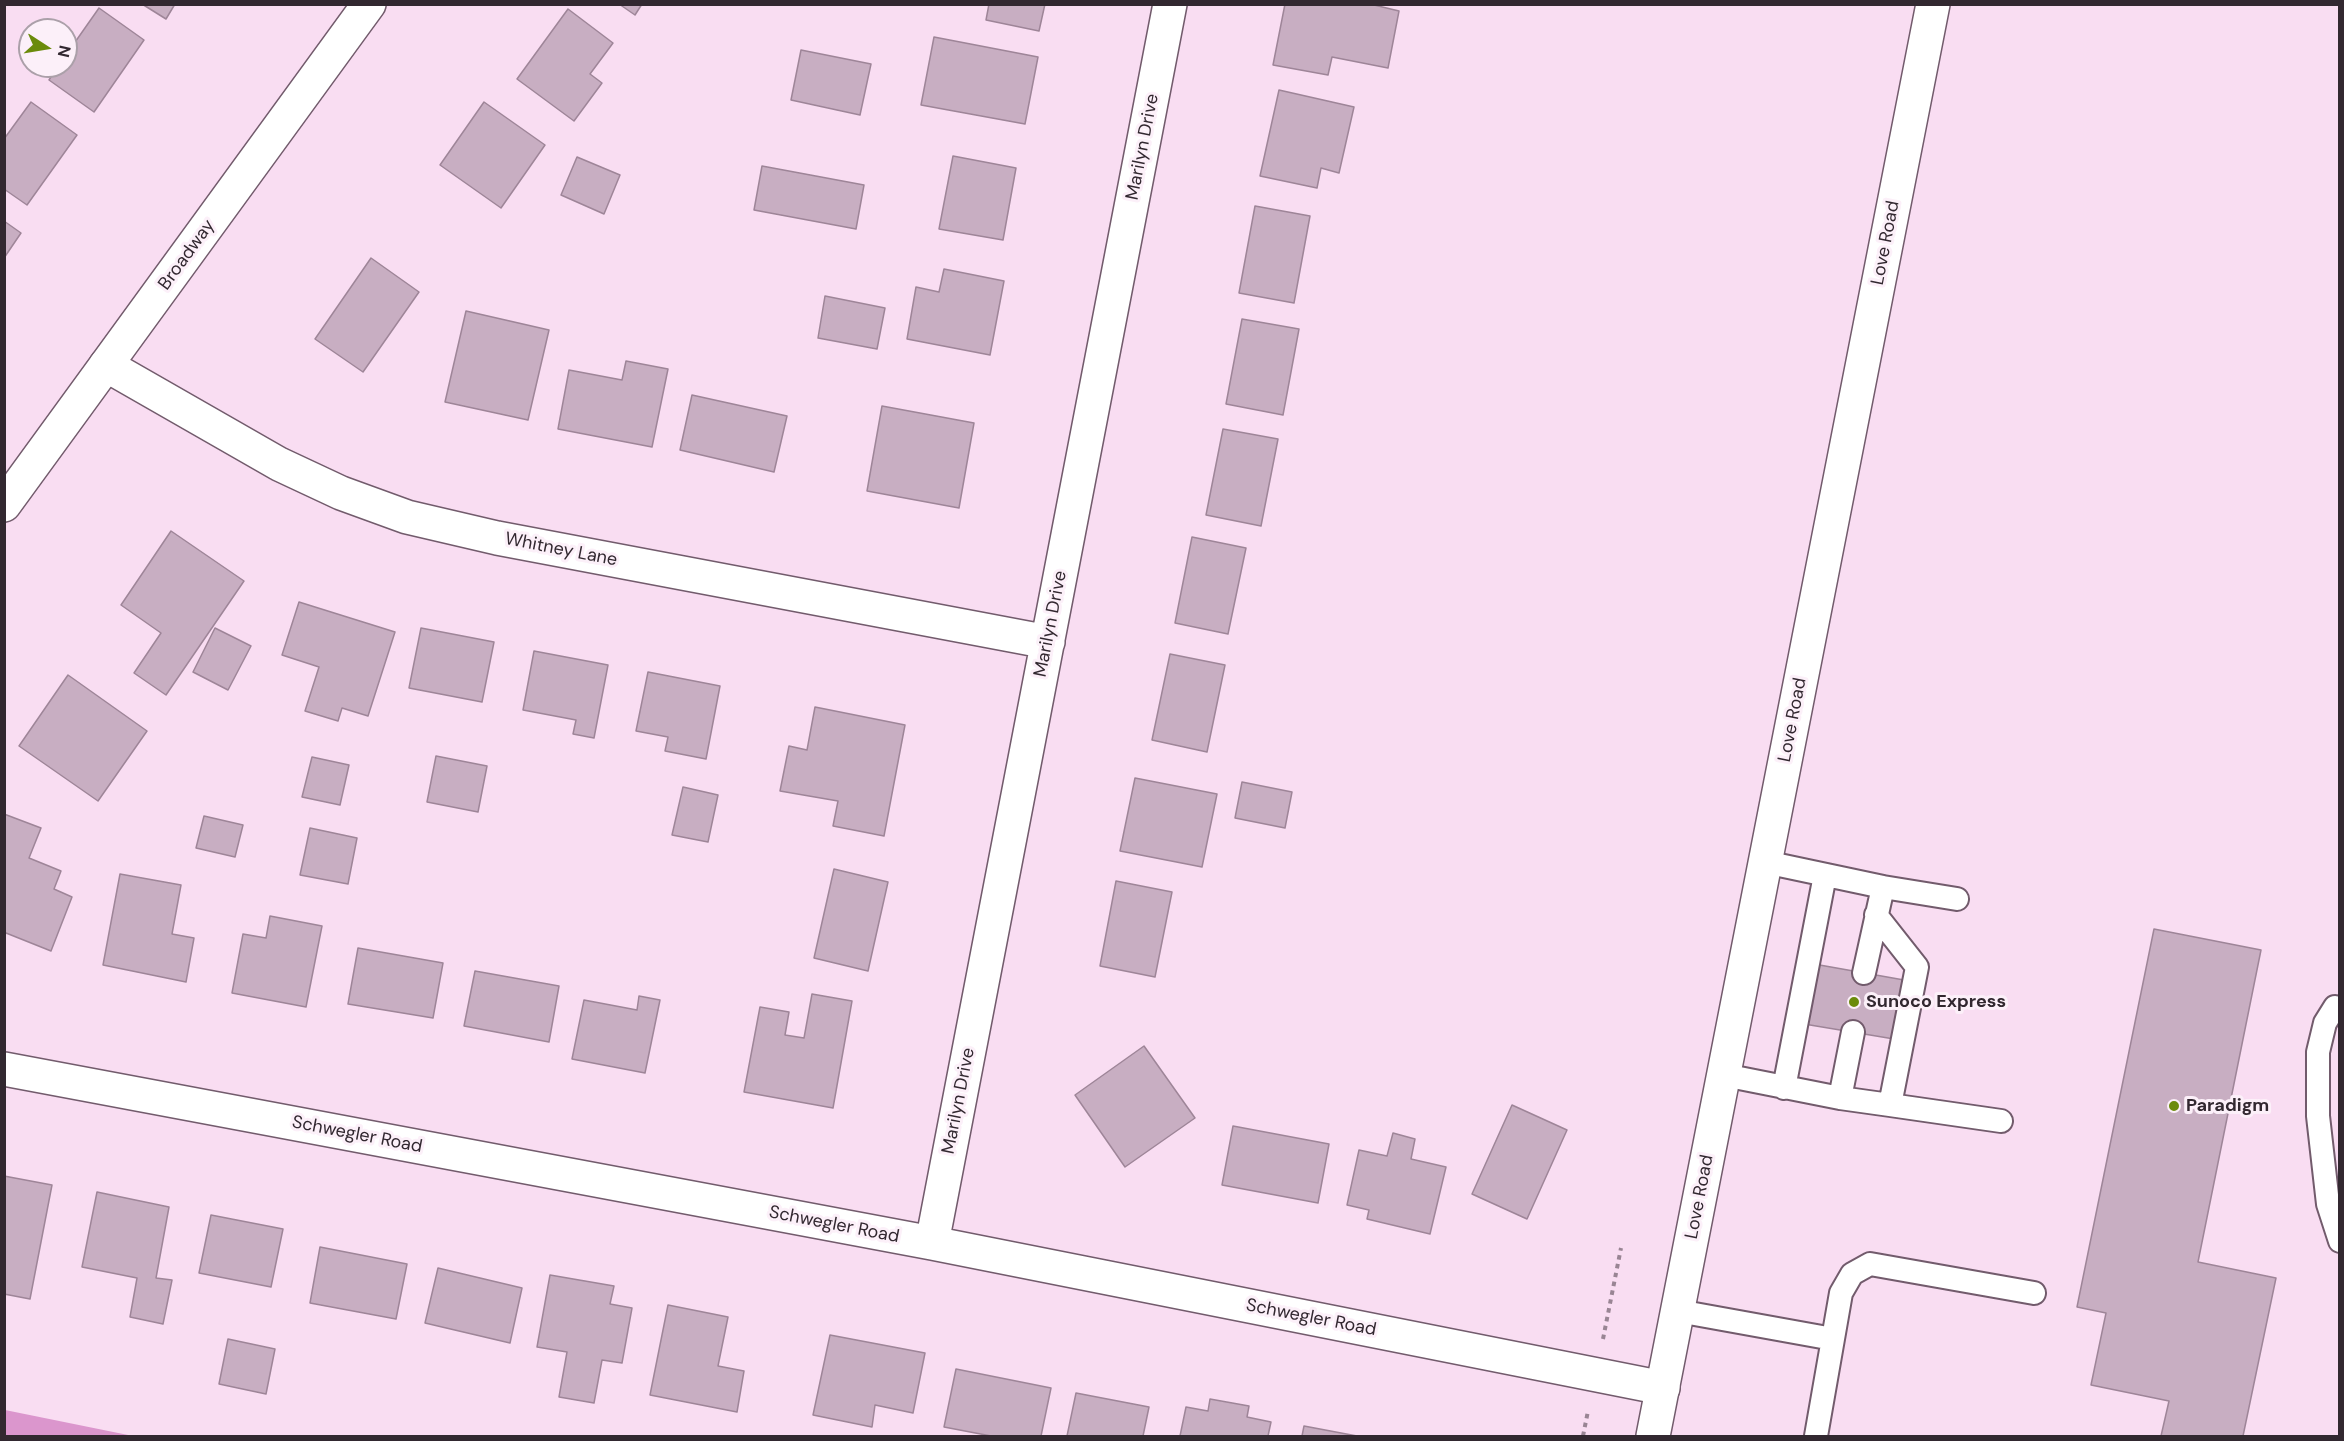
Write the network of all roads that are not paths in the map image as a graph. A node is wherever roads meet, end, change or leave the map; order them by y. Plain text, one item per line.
1 (369, 4) edge
2 (1170, 4) edge
3 (1933, 4) edge
4 (106, 365) junction
5 (4, 505) edge
6 (1048, 642) junction
7 (1766, 862) junction
8 (1825, 874) junction
9 (1883, 887) junction
10 (1957, 899) dead end
11 (1876, 915) junction
12 (1864, 973) dead end
13 (2335, 1007) dead end
14 (1853, 1032) dead end
15 (4, 1069) edge
16 (1724, 1075) junction
17 (1784, 1088) junction
18 (1840, 1098) junction
19 (1890, 1105) junction
20 (2001, 1121) dead end
21 (2340, 1241) edge
22 (932, 1243) junction
23 (2034, 1293) dead end
24 (1678, 1311) junction
25 (1833, 1339) junction
26 (1663, 1388) junction
27 (1653, 1437) edge
28 (1816, 1437) edge

1 - 4 street, Broadway
2 - 6 street, Marilyn Drive
3 - 7 street, Love Road
4 - 5 street, Broadway
4 - 6 street, Whitney Lane
6 - 22 street, Marilyn Drive
7 - 8 lane
7 - 16 street, Love Road
8 - 9 lane
8 - 17 lane
9 - 10 lane
9 - 11 lane
11 - 12 lane
11 - 19 lane
13 - 21 lane
14 - 18 lane
15 - 22 street, Schwegler Road
16 - 17 lane
16 - 24 street, Love Road
17 - 18 lane
18 - 19 lane
19 - 20 lane
22 - 26 street, Schwegler Road
23 - 25 lane
24 - 25 lane
24 - 26 street, Love Road
25 - 28 lane
26 - 27 street, Love Road

